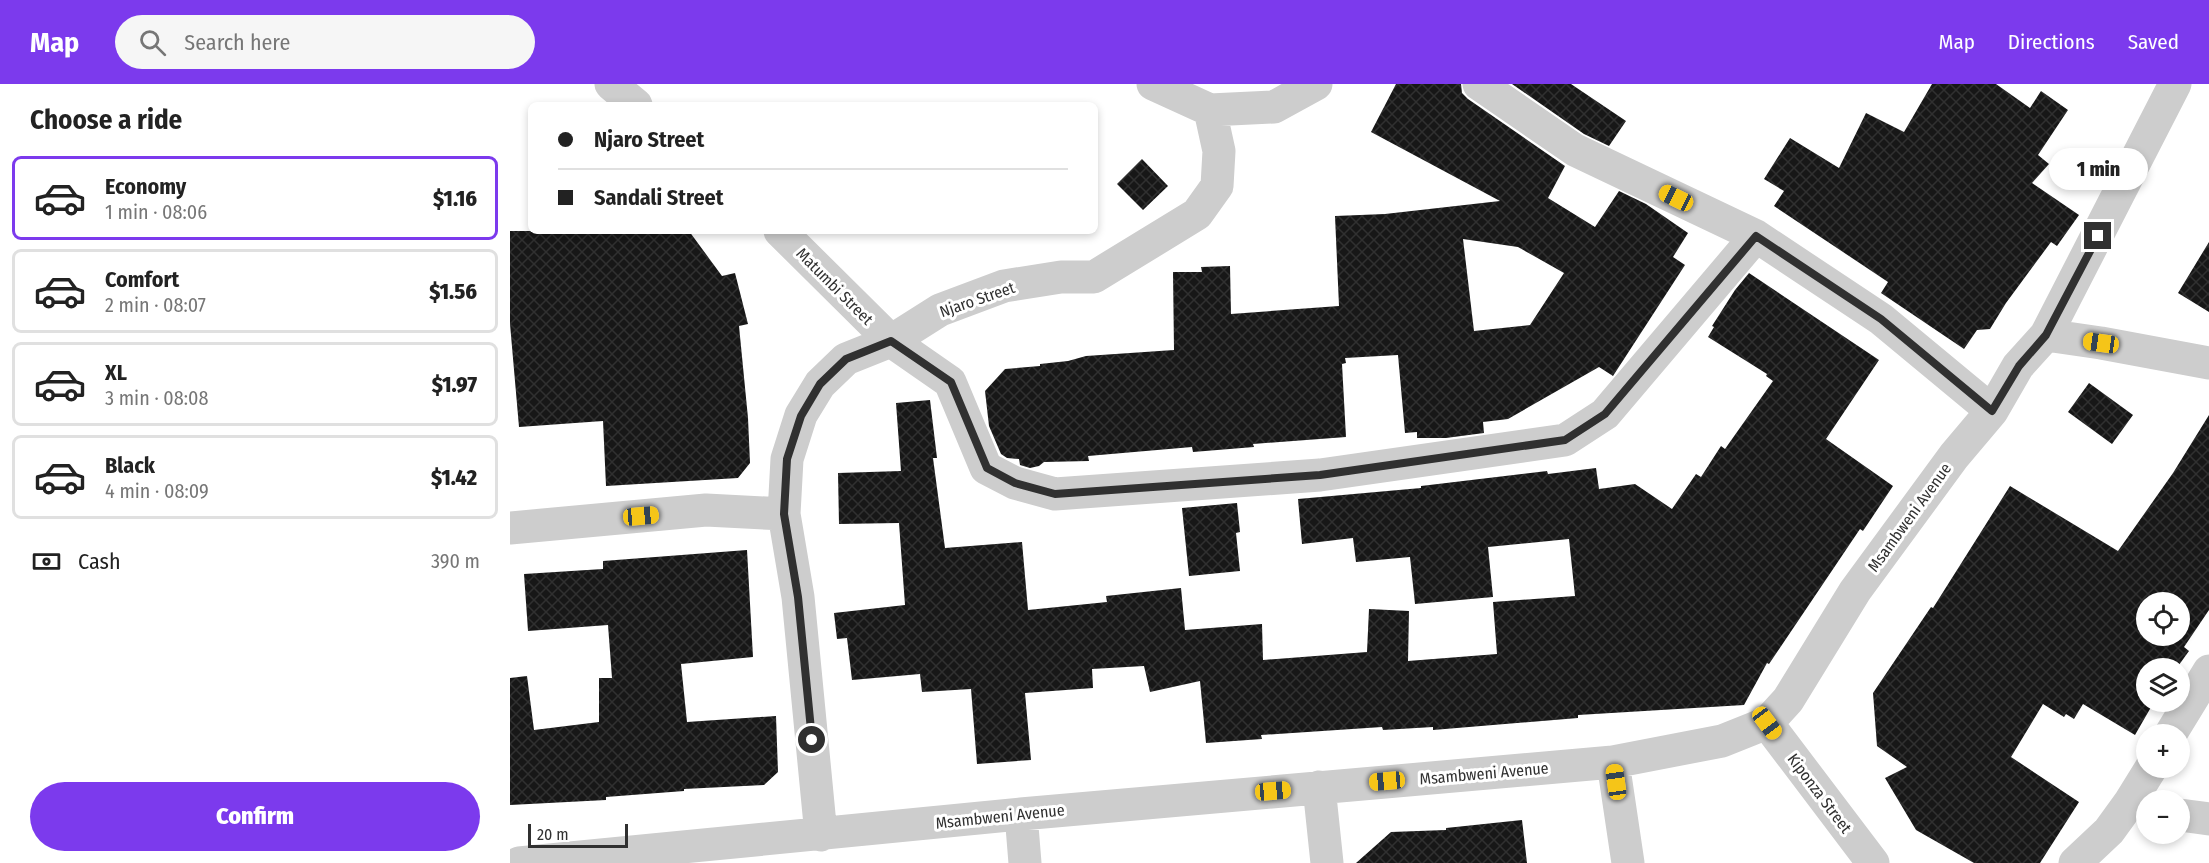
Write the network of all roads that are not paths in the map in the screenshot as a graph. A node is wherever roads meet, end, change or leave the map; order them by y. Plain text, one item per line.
1 (611, 84) edge
2 (1153, 84) edge
3 (1317, 84) edge
4 (1479, 84) edge
5 (2175, 84) edge
6 (632, 102) edge
7 (1210, 110) junction
8 (783, 234) edge
9 (1756, 236) junction
10 (2046, 335) junction
11 (891, 341) junction
12 (2209, 363) edge
13 (1992, 411) junction
14 (784, 514) junction
15 (510, 528) edge
16 (2209, 671) edge
17 (1767, 723) junction
18 (2177, 724) edge
19 (1613, 762) junction
20 (2145, 778) edge
21 (1319, 787) junction
22 (1021, 814) junction
23 (2190, 816) edge
24 (2209, 819) edge
25 (2136, 824) edge
26 (2109, 831) junction
27 (821, 835) junction
28 (573, 860) edge
29 (519, 863) edge
30 (1025, 863) edge
31 (1327, 863) edge
32 (1628, 863) edge
33 (1873, 863) edge
34 (2075, 863) edge

1 - 6 street
2 - 7 street
3 - 7 street
4 - 9 street
5 - 10 street, Msambweni Avenue
7 - 11 street, Njaro Street
8 - 11 street, Matumbi Street
9 - 11 street, Matumbi Street
9 - 13 street
10 - 12 street
10 - 13 street, Msambweni Avenue
11 - 14 street, Njaro Street
13 - 17 street, Msambweni Avenue
14 - 15 street
14 - 27 street, Njaro Street
16 - 18 street
17 - 19 street, Msambweni Avenue
17 - 33 street, Kiponza Street
19 - 21 street, Msambweni Avenue
19 - 32 street
20 - 26 street
21 - 22 street, Msambweni Avenue
21 - 31 street
22 - 27 street, Msambweni Avenue
22 - 30 street
23 - 24 street
25 - 26 street
26 - 34 street
27 - 28 street, Msambweni Avenue
28 - 29 street, Msambweni Avenue

